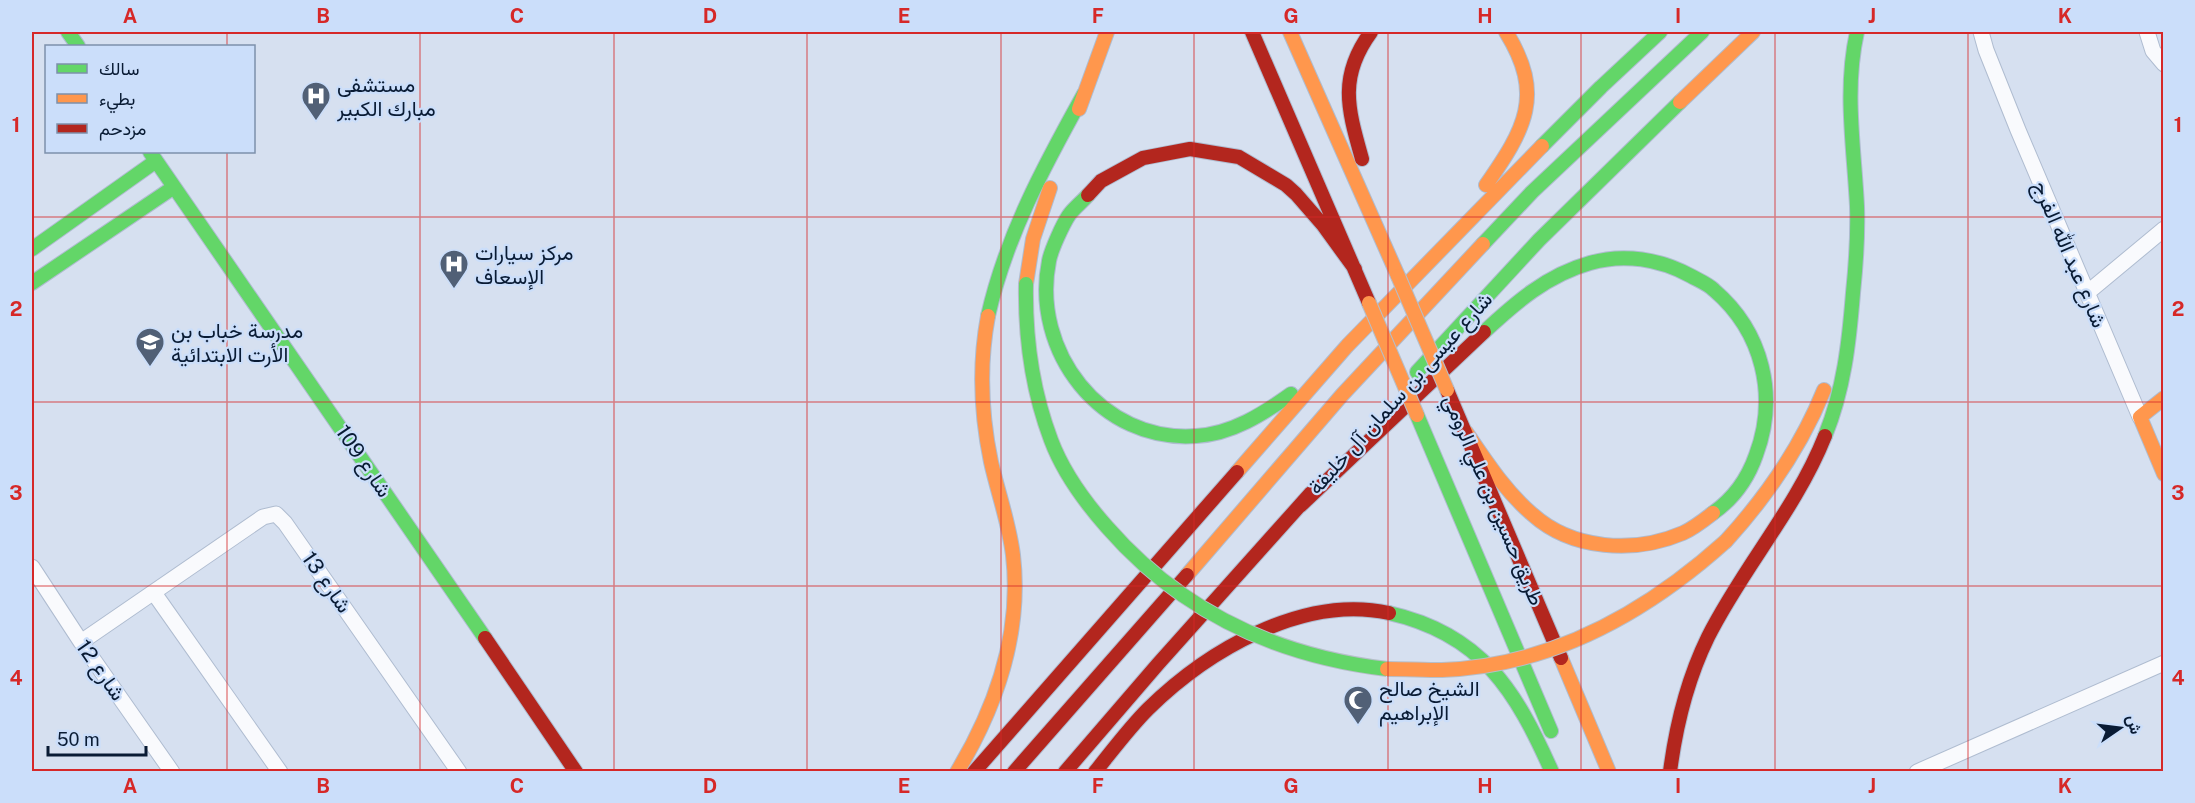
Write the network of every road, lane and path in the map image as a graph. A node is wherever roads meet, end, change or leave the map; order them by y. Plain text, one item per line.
1 (68, 32) edge
2 (1107, 32) edge
3 (1252, 32) edge
4 (1290, 32) edge
5 (1371, 32) edge
6 (1506, 32) edge
7 (1660, 32) edge
8 (1702, 32) edge
9 (1754, 32) edge
10 (1857, 32) edge
11 (1981, 32) edge
12 (2146, 32) edge
13 (77, 45) edge
14 (2163, 64) edge
15 (1084, 94) junction
16 (153, 157) edge
17 (174, 187) junction
18 (89, 209) junction
19 (2163, 229) edge
20 (32, 249) edge
21 (1387, 249) junction
22 (1439, 250) junction
23 (1355, 269) junction
24 (32, 277) edge
25 (32, 283) edge
26 (1854, 288) junction
27 (2087, 293) junction
28 (1347, 346) junction
29 (2163, 398) edge
30 (2139, 417) junction
31 (1466, 432) junction
32 (2163, 474) edge
33 (1300, 506) junction
34 (32, 567) edge
35 (154, 593) junction
36 (81, 642) junction
37 (2163, 663) edge
38 (1554, 739) dead end
39 (172, 771) edge
40 (280, 771) edge
41 (459, 771) edge
42 (576, 771) edge
43 (957, 771) edge
44 (974, 771) edge
45 (1014, 771) edge
46 (1065, 771) edge
47 (1095, 771) edge
48 (1552, 771) edge
49 (1609, 771) edge
50 (1670, 771) edge
51 (1917, 771) edge

1 - 13 main road
2 - 15 main road
3 - 23 main road, طريق حسين بن علي الرومي
4 - 21 main road, طريق حسين بن علي الرومي
5 - 21 main road
6 - 22 main road
7 - 22 main road
8 - 45 main road, شارع عيسى بن سلمان آل خليفة
9 - 33 main road, شارع عيسى بن سلمان آل خليفة
10 - 26 main road
11 - 27 street, شارع عبد الله الفرج
12 - 14 street
15 - 26 main road, bridge
15 - 43 main road
16 - 17 main road, شارع 109
16 - 18 main road
17 - 25 main road
17 - 42 main road, شارع 109
18 - 20 main road
18 - 24 main road
19 - 27 street
21 - 31 main road, طريق حسين بن علي الرومي, bridge
22 - 28 main road
23 - 28 main road
23 - 38 main road, طريق حسين بن علي الرومي, bridge
26 - 50 main road
27 - 30 street, شارع عبد الله الفرج
28 - 44 main road
29 - 30 main road
30 - 32 main road, شارع عبد الله الفرج
31 - 33 main road
31 - 49 main road, طريق حسين بن علي الرومي
33 - 46 main road, شارع عيسى بن سلمان آل خليفة
34 - 36 street, شارع 12
35 - 36 street, شارع 13
35 - 40 street
35 - 41 street, شارع 13
36 - 39 street, شارع 12
37 - 51 street
47 - 48 main road

